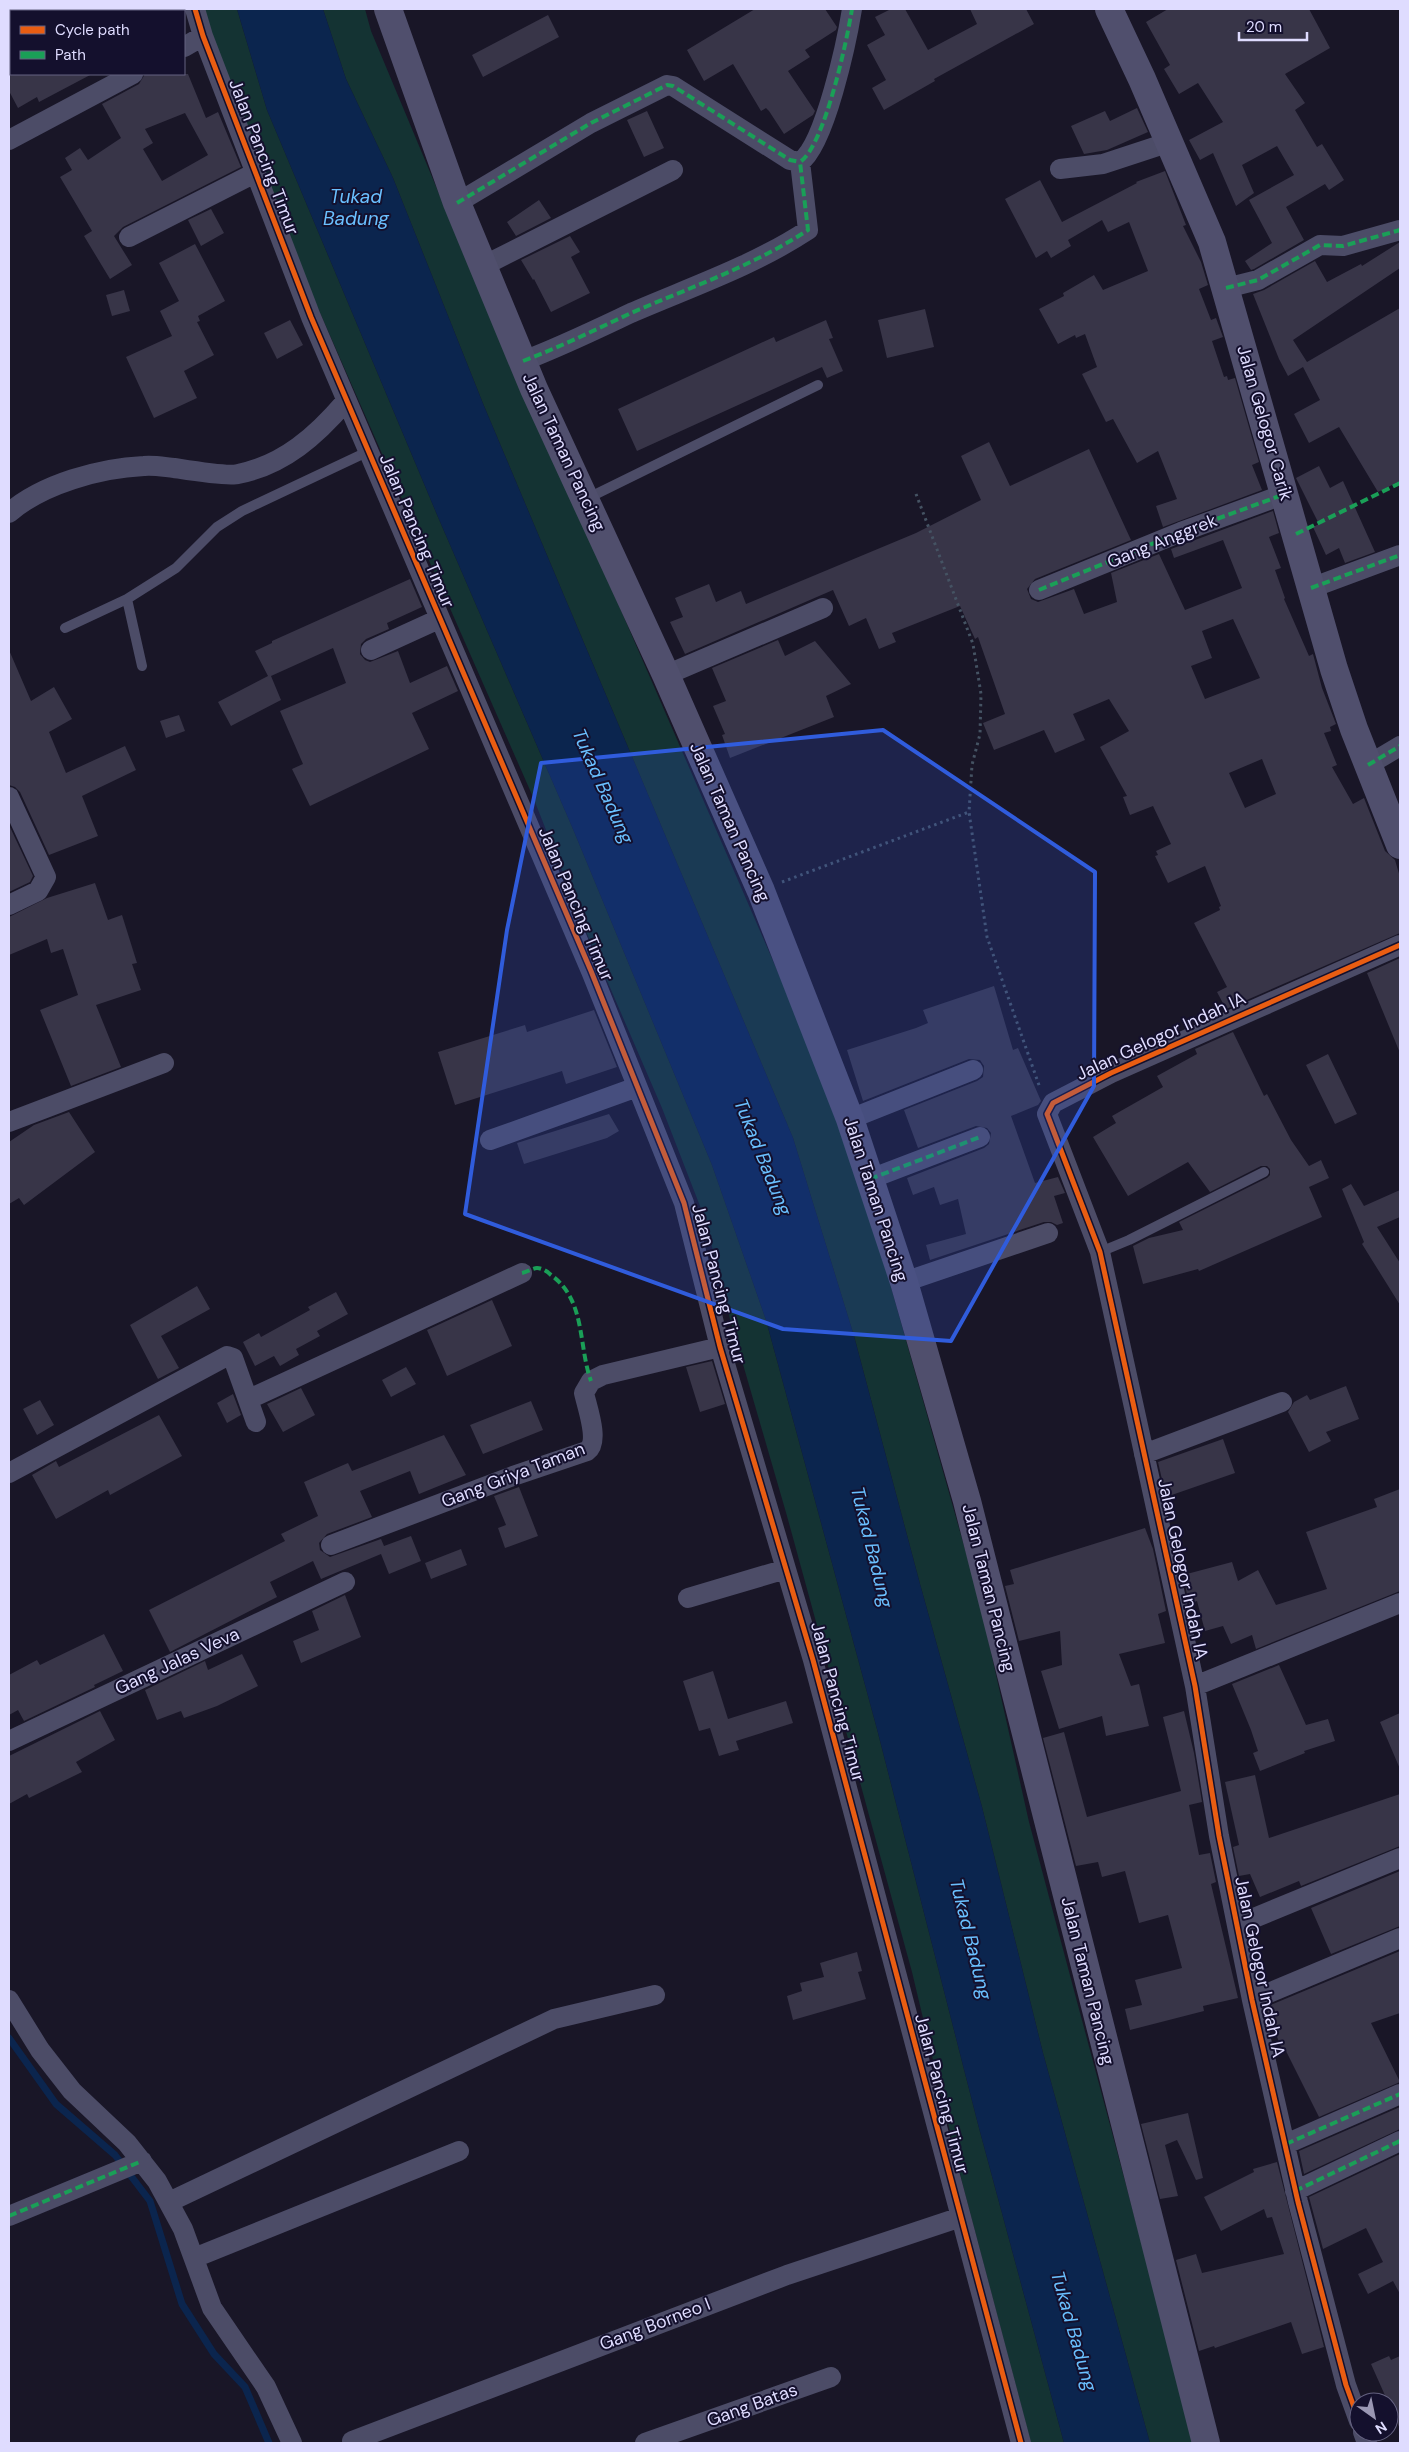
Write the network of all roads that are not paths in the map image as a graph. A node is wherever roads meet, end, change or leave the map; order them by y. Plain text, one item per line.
1 (195, 9) edge
2 (388, 9) edge
3 (852, 9) edge
4 (1109, 9) edge
5 (203, 36) junction
6 (185, 46) edge
7 (131, 75) edge
8 (9, 140) edge
9 (1170, 142) junction
10 (800, 162) junction
11 (1060, 169) dead end
12 (673, 170) dead end
13 (255, 173) junction
14 (457, 203) junction
15 (1400, 230) edge
16 (129, 237) dead end
17 (483, 266) junction
18 (1226, 288) junction
19 (523, 361) junction
20 (818, 385) dead end
21 (346, 401) junction
22 (367, 452) junction
23 (1285, 494) junction
24 (586, 500) junction
25 (9, 513) edge
26 (1400, 555) edge
27 (1311, 588) junction
28 (1039, 590) dead end
29 (127, 599) junction
30 (823, 608) dead end
31 (439, 619) junction
32 (65, 628) dead end
33 (372, 650) dead end
34 (142, 666) dead end
35 (666, 675) junction
36 (1400, 746) edge
37 (1368, 765) junction
38 (9, 797) edge
39 (1400, 845) edge
40 (9, 905) edge
41 (1400, 945) edge
42 (164, 1063) dead end
43 (973, 1070) dead end
44 (638, 1087) junction
45 (850, 1118) junction
46 (9, 1122) edge
47 (980, 1137) dead end
48 (490, 1140) dead end
49 (1264, 1172) dead end
50 (870, 1179) junction
51 (1048, 1233) dead end
52 (1100, 1252) junction
53 (522, 1273) dead end
54 (904, 1282) junction
55 (720, 1347) junction
56 (249, 1398) junction
57 (1282, 1402) dead end
58 (256, 1422) dead end
59 (1144, 1454) junction
60 (9, 1474) edge
61 (331, 1545) dead end
62 (786, 1569) junction
63 (345, 1582) dead end
64 (688, 1598) dead end
65 (1400, 1604) edge
66 (1195, 1686) junction
67 (9, 1741) edge
68 (1400, 1858) edge
69 (1237, 1925) junction
70 (1400, 1938) edge
71 (655, 1996) dead end
72 (9, 2000) edge
73 (1252, 2000) junction
74 (1400, 2094) edge
75 (1400, 2141) edge
76 (1286, 2144) junction
77 (459, 2151) dead end
78 (1400, 2155) edge
79 (133, 2164) junction
80 (1296, 2197) junction
81 (168, 2202) junction
82 (9, 2216) edge
83 (961, 2217) junction
84 (194, 2258) junction
85 (831, 2377) dead end
86 (1349, 2393) edge
87 (352, 2441) dead end
88 (292, 2443) edge
89 (645, 2443) edge
90 (1021, 2443) edge
91 (1206, 2443) edge

1 - 5 street, Jalan Pancing Timur
2 - 14 street, Jalan Taman Pancing
3 - 10 street
4 - 9 street, Jalan Gelogor Carik
5 - 6 street
5 - 13 street, Jalan Pancing Timur
7 - 8 street
9 - 11 street
9 - 18 street, Jalan Gelogor Carik
10 - 14 street
10 - 19 street
12 - 17 street
13 - 16 street
13 - 21 street, Jalan Pancing Timur
14 - 17 street, Jalan Taman Pancing
15 - 18 street
17 - 19 street, Jalan Taman Pancing
18 - 23 street, Jalan Gelogor Carik
19 - 24 street, Jalan Taman Pancing
20 - 24 lane
21 - 22 street, Jalan Pancing Timur
21 - 25 street
22 - 29 lane
22 - 31 street, Jalan Pancing Timur
23 - 27 street, Jalan Gelogor Carik
23 - 28 street, Gang Anggrek
24 - 35 street, Jalan Taman Pancing
26 - 27 street
27 - 37 street, Jalan Gelogor Carik
29 - 32 lane
29 - 34 lane
30 - 35 street
31 - 33 street
31 - 44 street, Jalan Pancing Timur
35 - 45 street, Jalan Taman Pancing
36 - 37 street
37 - 39 street, Jalan Gelogor Carik
38 - 40 street
41 - 52 street, Jalan Gelogor Indah IA
42 - 46 street
43 - 45 street
44 - 48 street
44 - 55 street, Jalan Pancing Timur
45 - 50 street, Jalan Taman Pancing
47 - 50 street
49 - 52 lane
50 - 54 street, Jalan Taman Pancing
51 - 54 street
52 - 59 street, Jalan Gelogor Indah IA
53 - 56 street
54 - 91 street, Jalan Taman Pancing
55 - 61 street, Gang Griya Taman
55 - 62 street, Jalan Pancing Timur
56 - 58 street
56 - 60 street
57 - 59 street
59 - 66 street, Jalan Gelogor Indah IA
62 - 64 street
62 - 83 street, Jalan Pancing Timur
63 - 67 street, Gang Jalas Veva
65 - 66 street
66 - 69 street, Jalan Gelogor Indah IA
68 - 69 street
69 - 73 street, Jalan Gelogor Indah IA
70 - 73 street
71 - 81 street
72 - 79 street
73 - 76 street, Jalan Gelogor Indah IA
74 - 76 street
75 - 80 street
76 - 80 street, Jalan Gelogor Indah IA
77 - 84 street
78 - 80 street
79 - 81 street
79 - 82 street
80 - 86 street, Jalan Gelogor Indah IA
81 - 84 street
83 - 87 street, Gang Borneo I
83 - 90 street, Jalan Pancing Timur
84 - 88 street
85 - 89 street, Gang Batas

